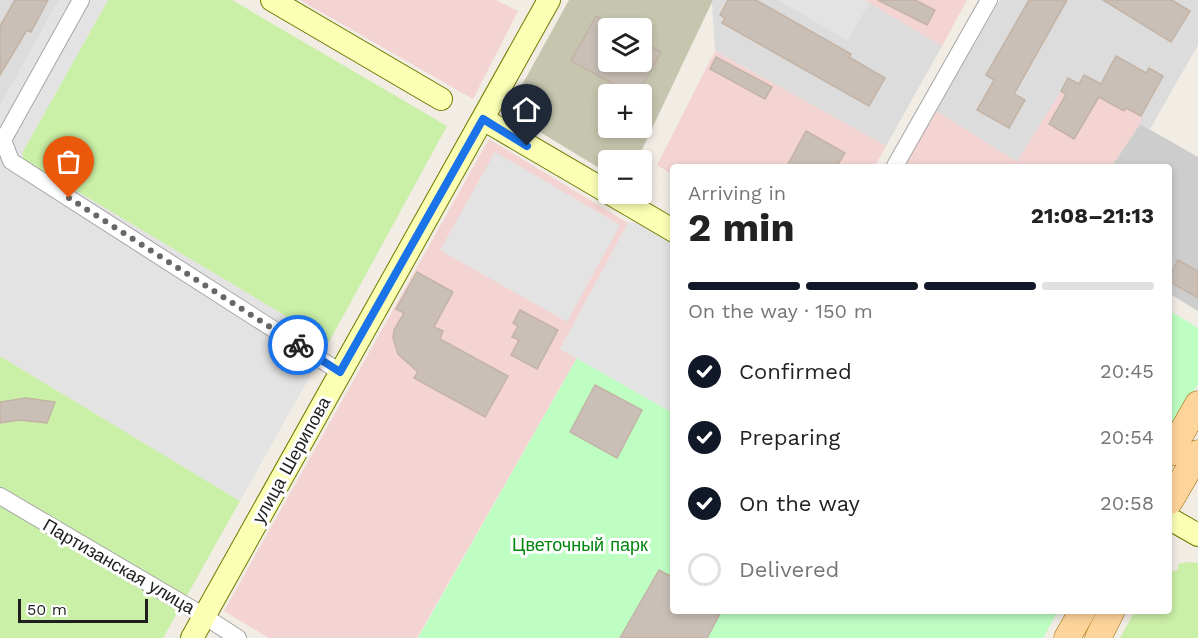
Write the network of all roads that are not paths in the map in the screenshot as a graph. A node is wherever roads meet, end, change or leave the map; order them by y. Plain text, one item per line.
1 (81, 0) edge
2 (272, 0) edge
3 (549, 0) edge
4 (989, 0) edge
5 (441, 99) dead end
6 (483, 119) junction
7 (896, 164) edge
8 (670, 229) edge
9 (340, 372) junction
10 (1198, 404) edge
11 (1172, 450) edge
12 (1198, 453) edge
13 (0, 496) edge
14 (1172, 498) edge
15 (1172, 520) edge
16 (1198, 536) edge
17 (1081, 614) edge
18 (1110, 614) edge
19 (204, 616) junction
20 (192, 638) edge
21 (238, 638) edge
22 (1067, 638) edge
23 (1098, 638) edge

1 - 9 street
2 - 5 main road
3 - 6 main road, улица Шерипова
4 - 7 street
6 - 8 main road
6 - 9 main road, улица Шерипова
9 - 19 main road, улица Шерипова
10 - 11 main road
12 - 14 main road
13 - 19 street, Партизанская улица
15 - 16 main road
17 - 22 main road
18 - 23 main road
19 - 20 main road, улица Шерипова
19 - 21 street, Партизанская улица

